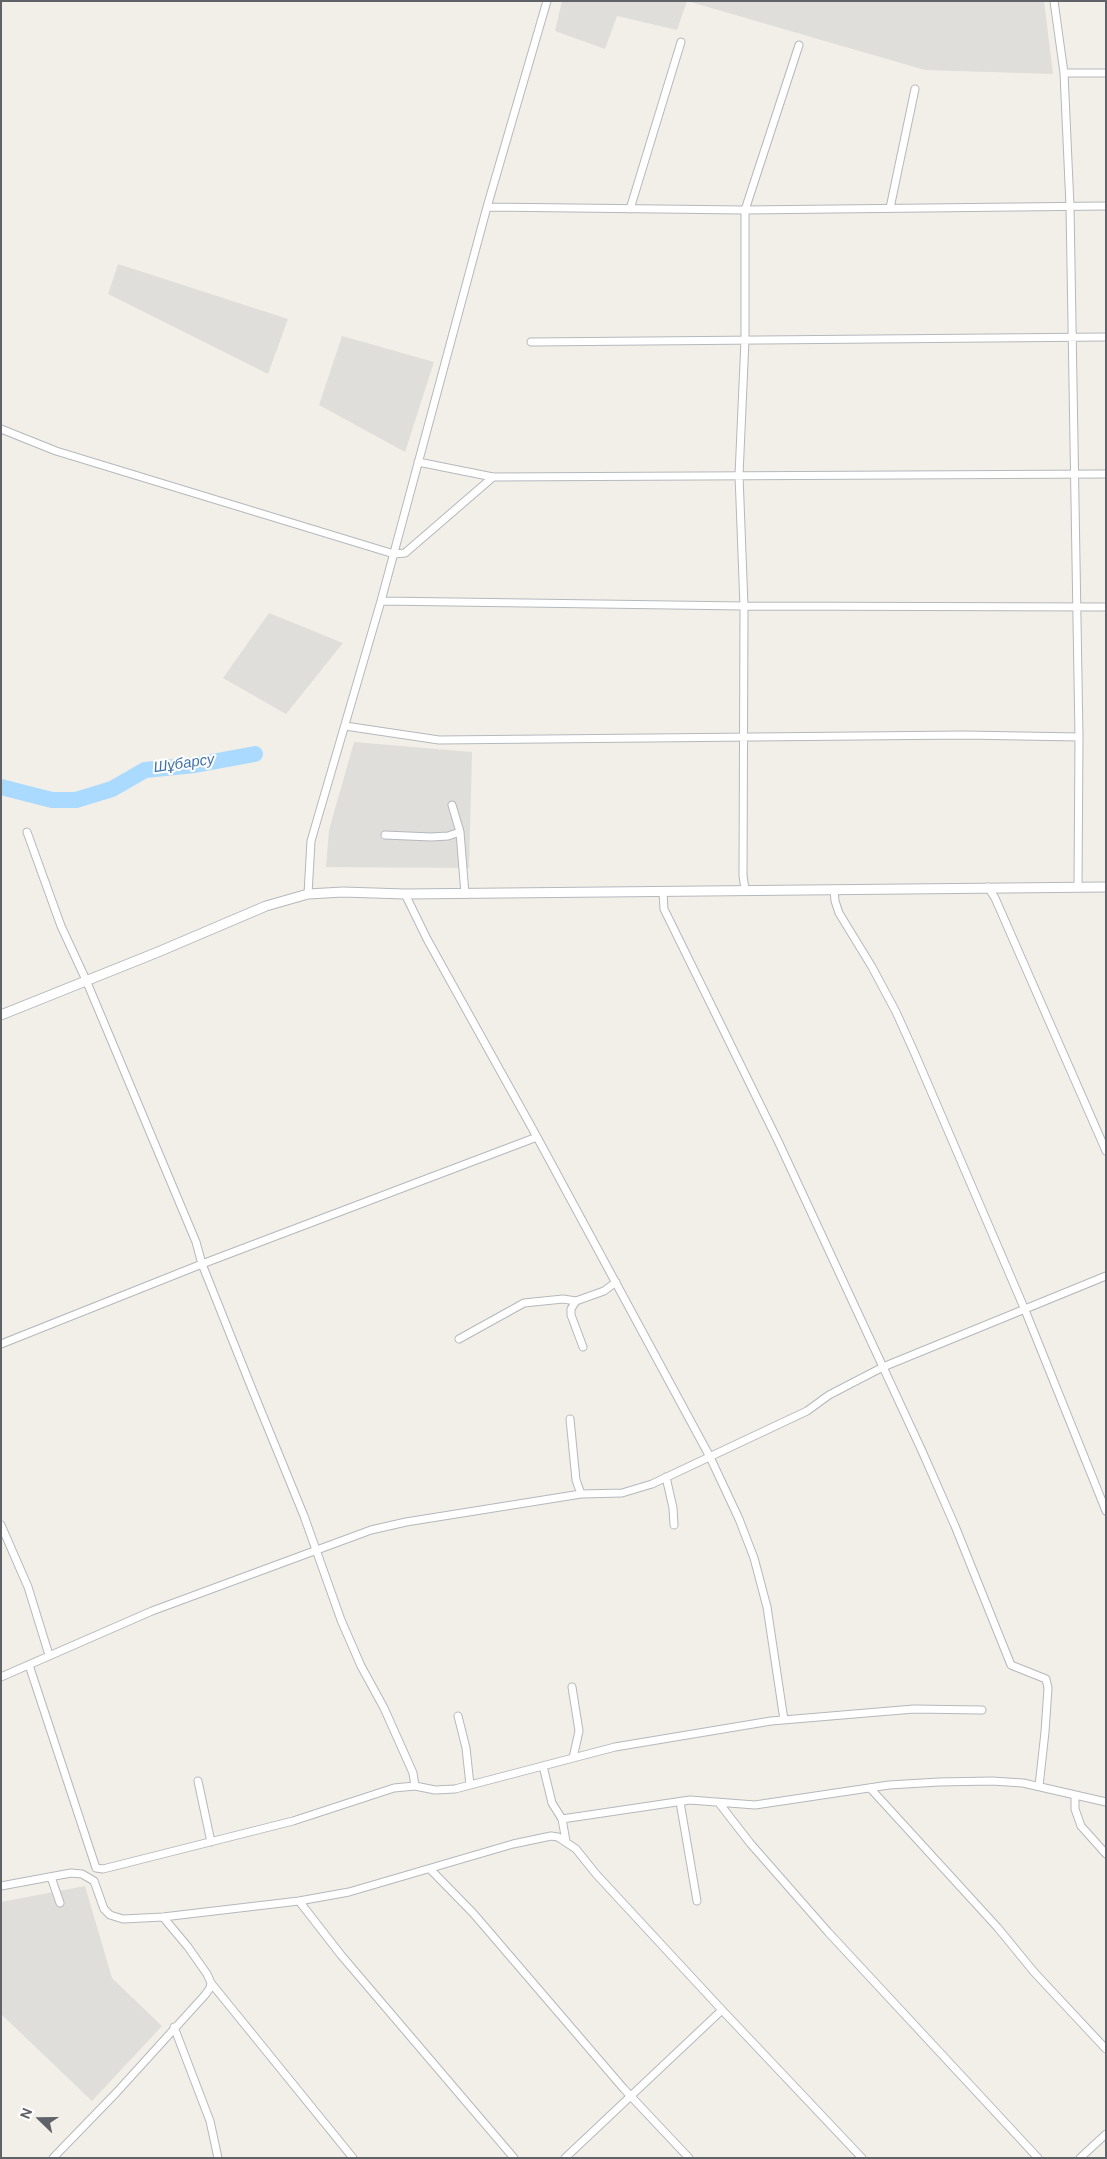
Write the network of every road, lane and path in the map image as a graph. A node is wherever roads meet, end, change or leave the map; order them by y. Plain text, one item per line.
1 (548, 1) edge
2 (1054, 1) edge
3 (681, 42) dead end
4 (799, 45) dead end
5 (1064, 73) junction
6 (1106, 73) edge
7 (915, 89) dead end
8 (1070, 206) junction
9 (1106, 206) edge
10 (487, 207) junction
11 (890, 208) junction
12 (630, 209) junction
13 (745, 210) junction
14 (1072, 336) junction
15 (1106, 336) edge
16 (744, 340) junction
17 (531, 342) dead end
18 (1, 430) edge
19 (418, 462) junction
20 (1074, 474) junction
21 (1106, 474) edge
22 (739, 475) junction
23 (493, 477) junction
24 (394, 554) junction
25 (381, 601) junction
26 (744, 606) junction
27 (1106, 607) edge
28 (1076, 608) junction
29 (345, 726) junction
30 (1078, 736) junction
31 (744, 737) junction
32 (452, 805) dead end
33 (27, 832) dead end
34 (460, 832) junction
35 (385, 835) dead end
36 (988, 887) junction
37 (1106, 887) edge
38 (1078, 888) junction
39 (834, 889) junction
40 (745, 890) junction
41 (663, 892) junction
42 (308, 894) junction
43 (405, 894) junction
44 (465, 894) junction
45 (86, 980) junction
46 (1, 1015) edge
47 (537, 1137) junction
48 (1106, 1150) edge
49 (202, 1264) junction
50 (1106, 1276) edge
51 (616, 1282) junction
52 (576, 1301) junction
53 (1025, 1310) junction
54 (459, 1339) dead end
55 (1, 1344) edge
56 (583, 1347) dead end
57 (883, 1366) junction
58 (570, 1419) dead end
59 (710, 1457) junction
60 (666, 1478) junction
61 (581, 1494) junction
62 (1106, 1511) edge
63 (1, 1525) edge
64 (674, 1525) dead end
65 (315, 1550) junction
66 (49, 1655) junction
67 (29, 1665) junction
68 (1, 1676) edge
69 (572, 1687) dead end
70 (982, 1710) dead end
71 (458, 1716) dead end
72 (784, 1720) junction
73 (573, 1758) junction
74 (543, 1766) junction
75 (198, 1781) dead end
76 (470, 1785) junction
77 (415, 1786) junction
78 (1039, 1786) junction
79 (870, 1788) junction
80 (1075, 1796) junction
81 (680, 1802) junction
82 (1106, 1802) edge
83 (719, 1803) junction
84 (562, 1819) junction
85 (566, 1841) junction
86 (211, 1842) junction
87 (1106, 1854) edge
88 (96, 1868) junction
89 (430, 1869) junction
90 (87, 1876) junction
91 (51, 1877) junction
92 (1, 1886) edge
93 (299, 1901) junction
94 (697, 1901) dead end
95 (60, 1903) dead end
96 (163, 1917) junction
97 (211, 1983) junction
98 (722, 2010) junction
99 (174, 2027) junction
100 (1106, 2049) edge
101 (631, 2096) junction
102 (1106, 2134) edge
103 (53, 2158) edge
104 (218, 2158) edge
105 (352, 2158) edge
106 (514, 2158) edge
107 (564, 2158) edge
108 (689, 2158) edge
109 (862, 2158) edge
110 (1038, 2158) edge
111 (1080, 2158) edge

1 - 10 street
2 - 5 street
3 - 12 street
4 - 13 street
5 - 6 street
5 - 8 street
7 - 11 street
8 - 9 street
8 - 11 street
8 - 14 street
10 - 12 street
10 - 19 street
11 - 13 street
12 - 13 street
13 - 16 street
14 - 15 street
14 - 16 street
14 - 20 street
16 - 17 street
16 - 22 street
18 - 24 street
19 - 23 street
19 - 24 street
20 - 21 street
20 - 22 street
20 - 28 street
22 - 23 street
22 - 26 street
23 - 24 street
24 - 25 street
25 - 26 street
25 - 29 street
26 - 28 street
26 - 31 street
27 - 28 street
28 - 30 street
29 - 31 street
29 - 42 street
30 - 31 street
30 - 38 street
31 - 40 street
32 - 34 street
33 - 45 street
34 - 35 street
34 - 44 street
36 - 38 street
36 - 39 street
36 - 48 street
37 - 38 street
39 - 40 street
39 - 53 street
40 - 41 street
41 - 44 street
41 - 57 street
42 - 43 street
42 - 45 street
43 - 44 street
43 - 47 street
45 - 46 street
45 - 49 street
47 - 49 street
47 - 51 street
49 - 55 street
49 - 65 street
50 - 53 street
51 - 52 street
51 - 59 street
52 - 54 street
52 - 56 street
53 - 57 street
53 - 62 street
57 - 59 street
57 - 78 street
58 - 61 street
59 - 60 street
59 - 72 street
60 - 61 street
60 - 64 street
61 - 65 street
63 - 66 street
65 - 66 street
65 - 77 street
66 - 67 street
67 - 68 street
67 - 88 street
69 - 73 street
70 - 72 street
71 - 76 street
72 - 73 street
73 - 74 street
74 - 76 street
74 - 84 street
75 - 86 street
76 - 77 street
77 - 86 street
78 - 79 street
78 - 80 street
79 - 83 street
79 - 100 street
80 - 82 street
80 - 87 street
81 - 83 street
81 - 84 street
81 - 94 street
83 - 110 street
84 - 85 street
85 - 89 street
85 - 98 street
86 - 88 street
88 - 90 street
89 - 93 street
89 - 101 street
90 - 91 street
90 - 96 street
91 - 92 street
91 - 95 street
93 - 96 street
93 - 106 street
96 - 97 street
97 - 99 street
97 - 105 street
98 - 101 street
98 - 109 street
99 - 103 street
99 - 104 street
101 - 107 street
101 - 108 street
102 - 111 street

